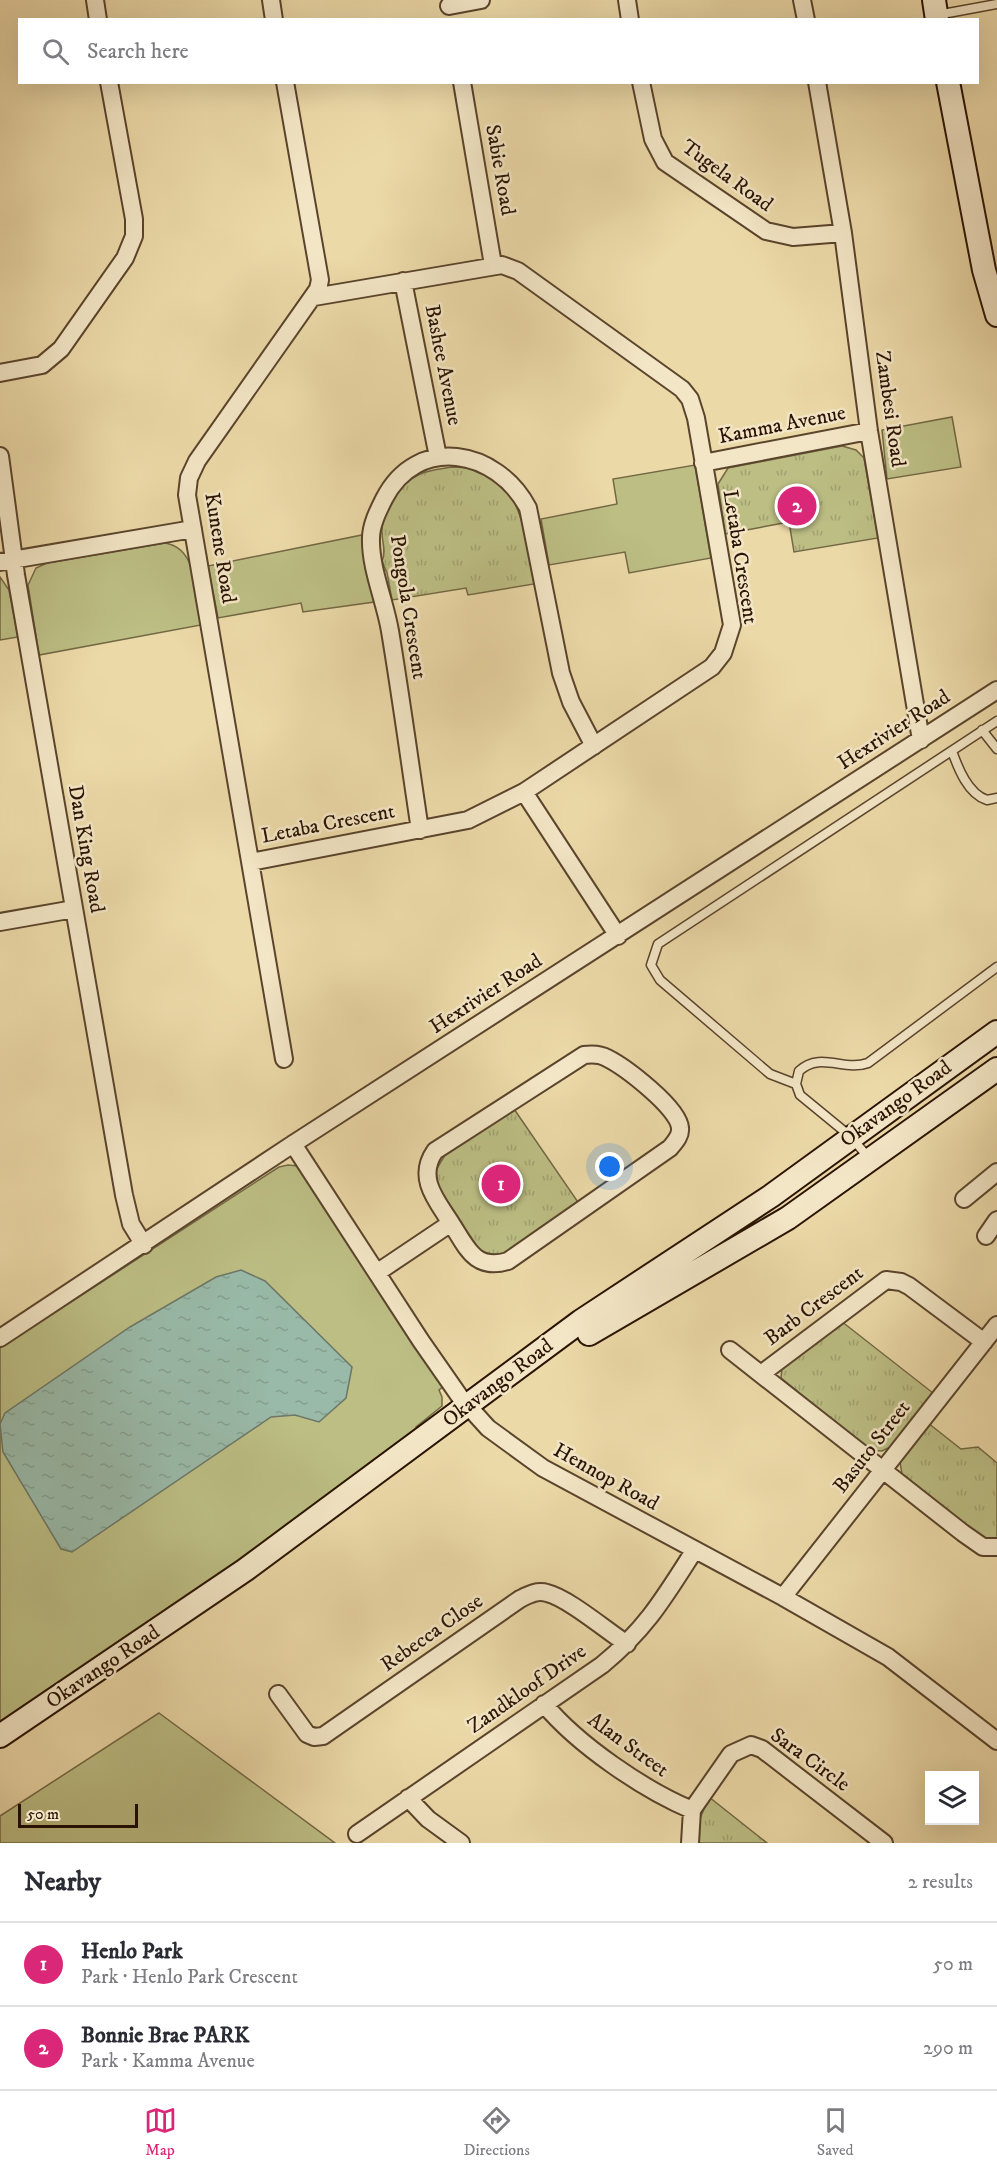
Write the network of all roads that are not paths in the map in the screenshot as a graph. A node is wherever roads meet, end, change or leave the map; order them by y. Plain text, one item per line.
1 (95, 0) edge
2 (271, 0) edge
3 (481, 0) edge
4 (627, 0) edge
5 (802, 0) edge
6 (997, 5) edge
7 (449, 8) edge
8 (936, 12) edge
9 (98, 18) edge
10 (274, 18) edge
11 (630, 18) edge
12 (806, 18) edge
13 (110, 84) edge
14 (285, 84) edge
15 (462, 84) edge
16 (641, 84) edge
17 (817, 84) edge
18 (948, 84) edge
19 (843, 233) junction
20 (493, 265) junction
21 (403, 281) junction
22 (314, 297) junction
23 (997, 315) edge
24 (0, 373) edge
25 (869, 431) junction
26 (0, 456) edge
27 (438, 457) junction
28 (703, 463) junction
29 (193, 529) junction
30 (7, 561) edge
31 (997, 690) edge
32 (997, 721) edge
33 (982, 730) junction
34 (921, 740) junction
35 (594, 746) junction
36 (997, 749) edge
37 (952, 751) junction
38 (524, 792) junction
39 (997, 798) edge
40 (420, 830) junction
41 (251, 862) junction
42 (74, 909) junction
43 (0, 922) edge
44 (618, 936) junction
45 (997, 967) edge
46 (997, 1032) edge
47 (285, 1059) dead end
48 (997, 1069) edge
49 (796, 1084) junction
50 (850, 1136) junction
51 (293, 1144) junction
52 (870, 1159) junction
53 (997, 1172) edge
54 (964, 1199) dead end
55 (997, 1220) edge
56 (451, 1223) junction
57 (986, 1236) dead end
58 (144, 1245) junction
59 (378, 1272) junction
60 (997, 1325) edge
61 (0, 1338) edge
62 (984, 1342) junction
63 (730, 1350) dead end
64 (761, 1374) junction
65 (472, 1412) junction
66 (883, 1469) junction
67 (997, 1547) edge
68 (694, 1551) junction
69 (783, 1597) junction
70 (627, 1644) junction
71 (278, 1694) dead end
72 (544, 1704) junction
73 (0, 1736) edge
74 (997, 1741) edge
75 (0, 1747) edge
76 (408, 1798) junction
77 (692, 1810) junction
78 (357, 1834) dead end
79 (460, 1843) edge
80 (690, 1843) edge
81 (884, 1843) edge

1 - 9 street
2 - 10 street
3 - 7 street
4 - 11 street
5 - 12 street
6 - 8 lane
13 - 24 street
14 - 22 street, Kunene Road
15 - 20 street, Sabie Road
16 - 19 street, Tugela Road
17 - 19 street, Zambesi Road
18 - 23 main road
19 - 25 street, Zambesi Road
20 - 21 street, Letaba Crescent
20 - 28 street, Letaba Crescent
21 - 22 street, Letaba Crescent
21 - 27 street, Bashee Avenue
22 - 29 street, Kunene Road
25 - 28 street, Kamma Avenue
25 - 34 street, Zambesi Road
26 - 30 street, Dan King Road
27 - 35 street, Pongola Crescent
27 - 40 street, Pongola Crescent
28 - 35 street, Letaba Crescent
29 - 30 street
29 - 41 street, Kunene Road
30 - 42 street, Dan King Road
31 - 34 street, Hexrivier Road
32 - 33 lane
33 - 36 lane
33 - 37 lane
34 - 44 street, Hexrivier Road
35 - 38 street, Letaba Crescent
37 - 39 lane
37 - 49 lane
38 - 40 street, Letaba Crescent
38 - 44 street
40 - 41 street, Letaba Crescent
41 - 47 street, Kunene Road
42 - 43 street
42 - 58 street, Dan King Road
44 - 51 street, Hexrivier Road
45 - 49 lane
46 - 50 main road, Okavango Road
48 - 52 main road, Okavango Road
49 - 50 lane
50 - 52 lane
50 - 65 main road, Okavango Road
51 - 58 street, Hexrivier Road
51 - 59 street, Hennop Road
52 - 65 main road, Okavango Road
53 - 54 street
55 - 57 street
56 - 56 street
56 - 59 street
58 - 61 street, Hexrivier Road
59 - 65 street, Hennop Road
60 - 62 street, Basuto Street
62 - 64 street, Barb Crescent
62 - 66 street, Basuto Street
63 - 64 street, Barb Crescent
64 - 66 street, Barb Crescent
65 - 68 street, Hennop Road
65 - 73 main road, Okavango Road
65 - 75 main road, Okavango Road
66 - 67 street, Barb Crescent
66 - 69 street, Basuto Street
68 - 69 street, Hennop Road
68 - 70 street, Zandkloof Drive
69 - 74 street, Hennop Road
70 - 71 street, Rebecca Close
70 - 72 street, Zandkloof Drive
72 - 76 street, Zandkloof Drive
72 - 77 street, Alan Street
76 - 78 street, Zandkloof Drive
76 - 79 street
77 - 80 street
77 - 81 street, Sara Circle

